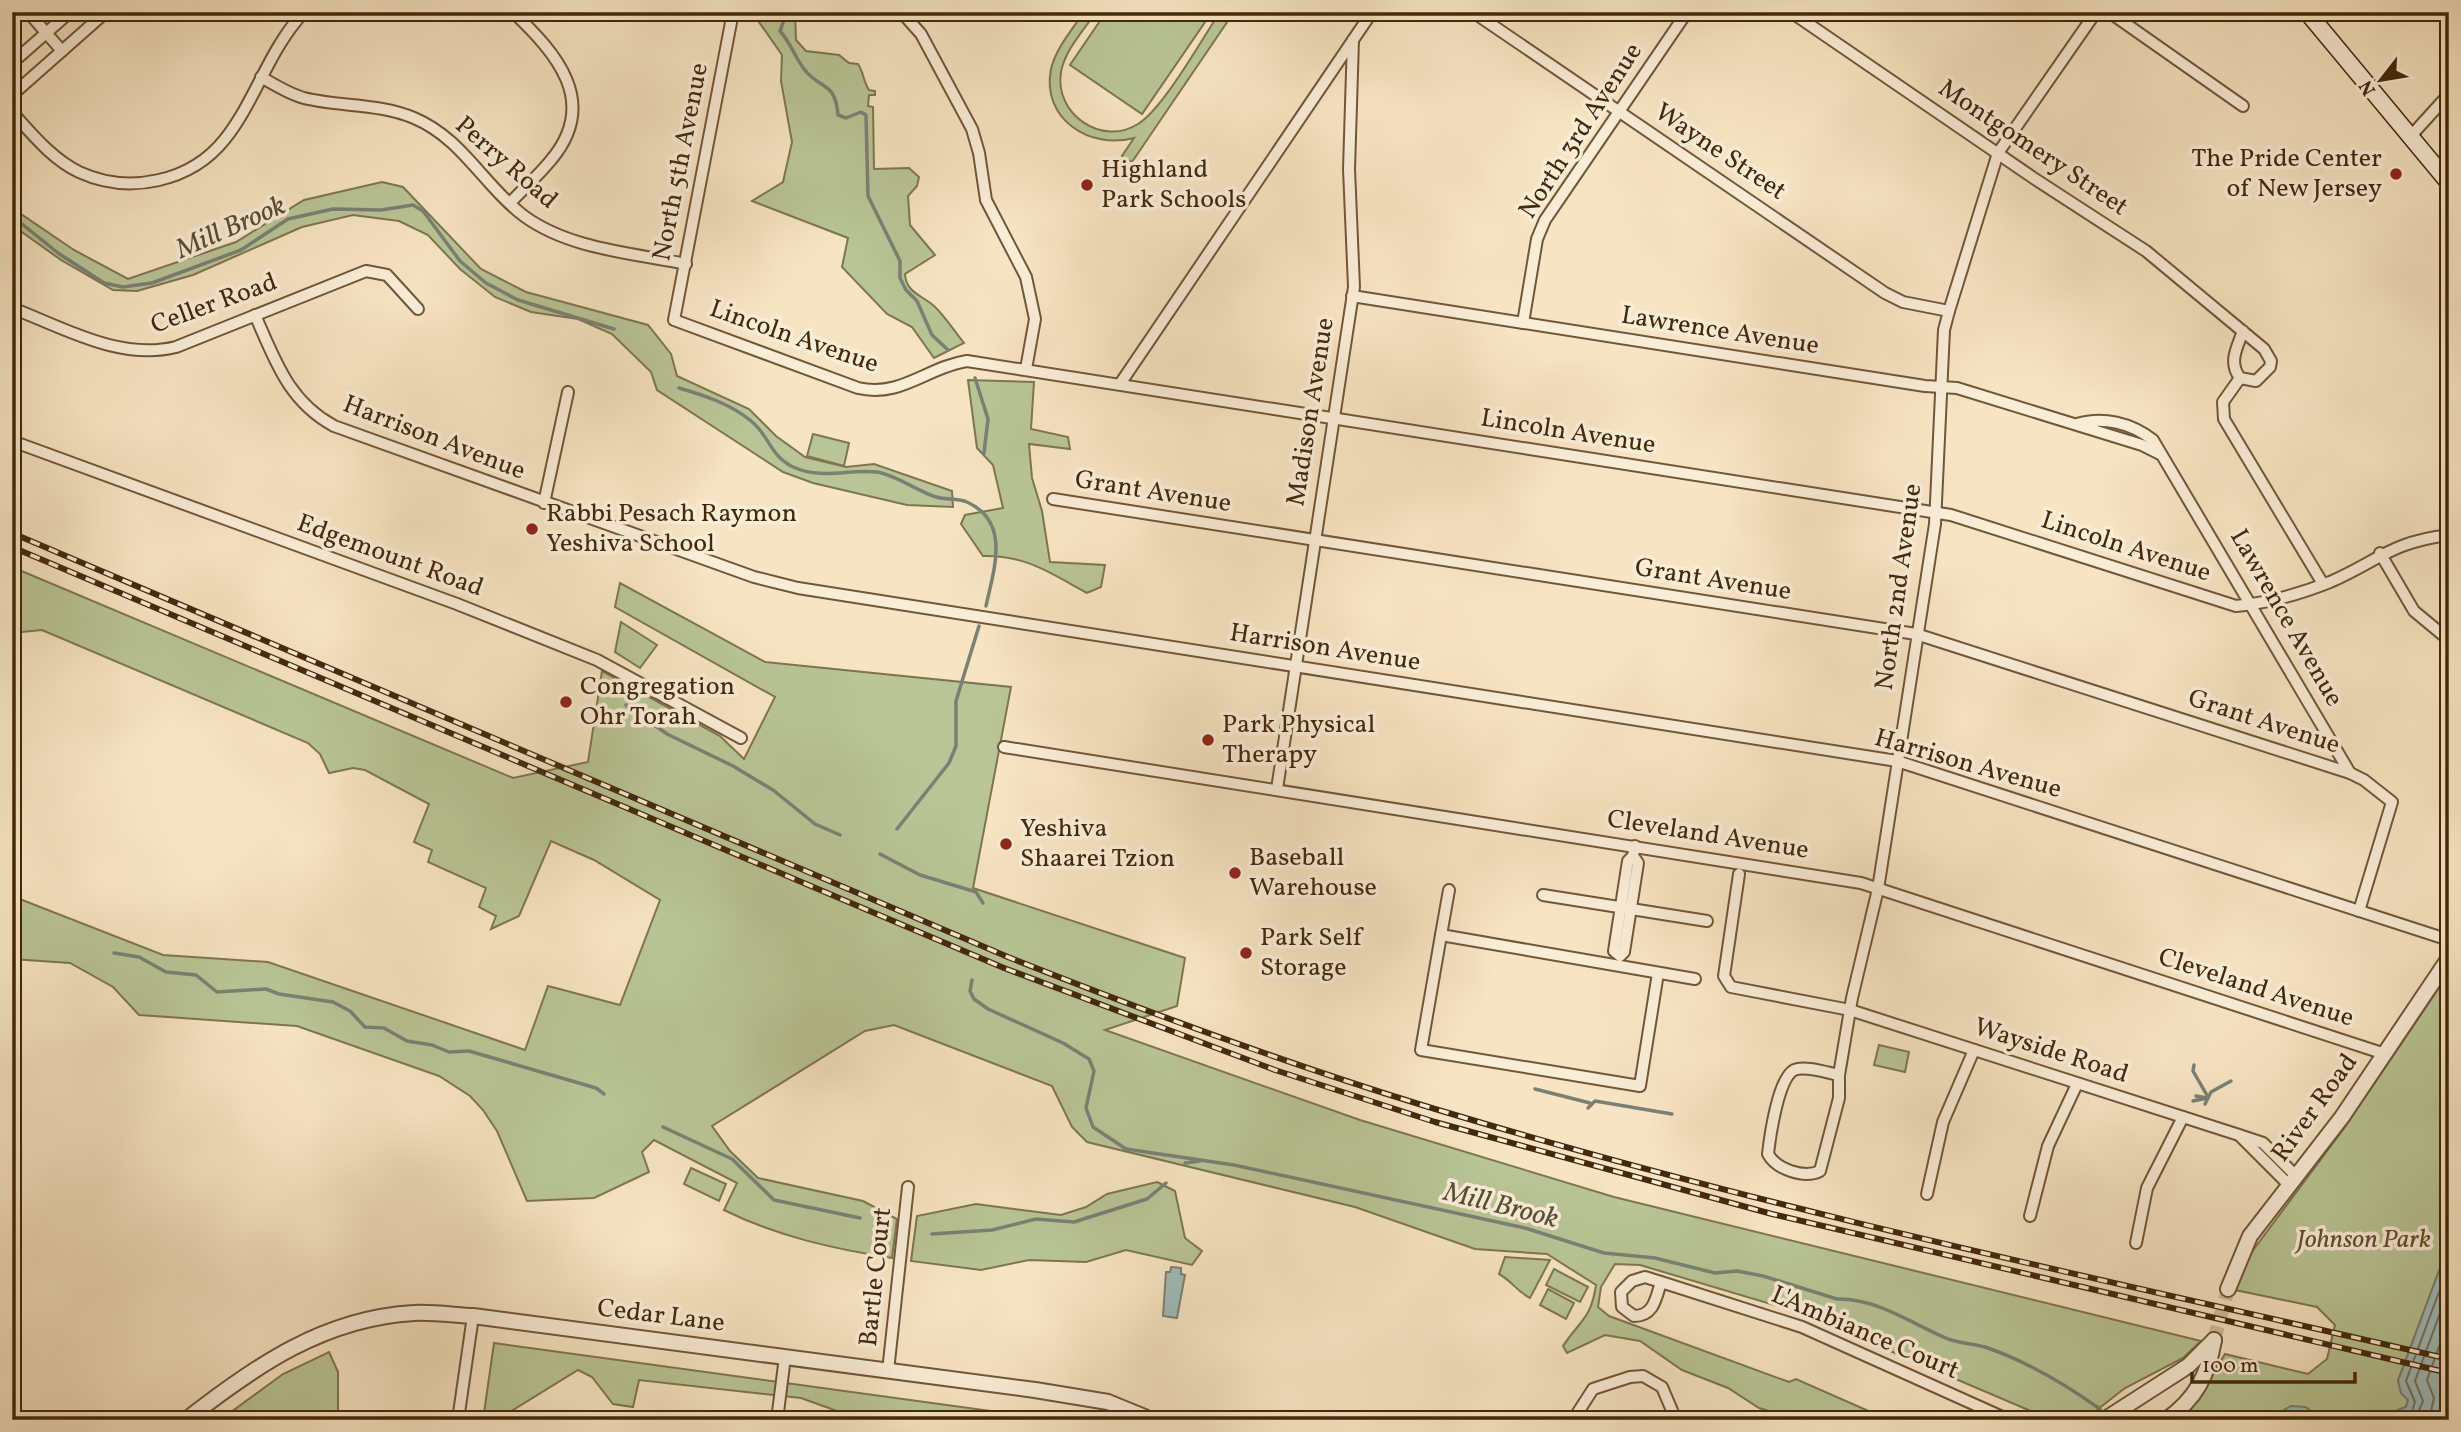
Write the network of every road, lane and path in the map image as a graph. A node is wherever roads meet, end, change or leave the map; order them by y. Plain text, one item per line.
1 (28, 12) edge
2 (70, 12) edge
3 (106, 12) edge
4 (304, 12) edge
5 (513, 12) edge
6 (733, 12) edge
7 (896, 12) edge
8 (1372, 12) edge
9 (1473, 12) edge
10 (1687, 12) edge
11 (1791, 12) edge
12 (2096, 12) edge
13 (2109, 12) edge
14 (2307, 12) edge
15 (46, 33) junction
16 (1353, 40) junction
17 (62, 51) junction
18 (12, 63) edge
19 (261, 77) junction
20 (12, 94) edge
21 (2449, 94) edge
22 (2243, 106) dead end
23 (12, 112) edge
24 (1621, 112) junction
25 (2410, 136) junction
26 (1998, 153) junction
27 (2449, 183) edge
28 (510, 203) junction
29 (686, 264) junction
30 (1352, 296) junction
31 (12, 308) edge
32 (418, 309) dead end
33 (1949, 311) junction
34 (255, 315) junction
35 (674, 320) joint
36 (1523, 323) junction
37 (2243, 331) junction
38 (1026, 369) junction
39 (2240, 378) junction
40 (1120, 384) junction
41 (1942, 387) junction
42 (568, 392) dead end
43 (1332, 419) junction
44 (12, 441) edge
45 (1053, 499) dead end
46 (544, 503) junction
47 (1935, 513) junction
48 (2449, 536) edge
49 (1313, 541) junction
50 (2380, 554) junction
51 (2323, 584) junction
52 (2252, 604) junction
53 (1916, 634) junction
54 (2449, 640) edge
55 (1294, 666) junction
56 (741, 738) dead end
57 (1004, 747) dead end
58 (1897, 761) junction
59 (2350, 773) junction
60 (1277, 789) junction
61 (1634, 851) junction
62 (1738, 874) dead end
63 (1878, 889) junction
64 (1449, 890) dead end
65 (1543, 895) dead end
66 (1626, 908) junction
67 (2358, 911) junction
68 (1707, 921) dead end
69 (1441, 935) junction
70 (2449, 940) edge
71 (2449, 958) edge
72 (1619, 960) junction
73 (1658, 973) junction
74 (1695, 979) dead end
75 (1850, 1010) junction
76 (1974, 1050) junction
77 (2385, 1054) junction
78 (1839, 1075) junction
79 (2077, 1084) junction
80 (2183, 1117) junction
81 (2292, 1180) junction
82 (908, 1187) dead end
83 (1927, 1194) dead end
84 (2030, 1216) dead end
85 (2136, 1243) dead end
86 (1661, 1282) dead end
87 (2228, 1289) tunnel mouth
88 (473, 1316) junction
89 (785, 1357) junction
90 (888, 1371) junction
91 (1123, 1413) edge
92 (186, 1420) edge
93 (458, 1420) edge
94 (777, 1420) edge
95 (1152, 1420) edge
96 (1573, 1420) edge
97 (1675, 1420) edge
98 (2009, 1420) edge
99 (2104, 1420) edge
100 (2166, 1420) edge

1 - 15 street
2 - 15 street
3 - 17 street
4 - 19 street
5 - 28 street
6 - 29 street, North 5th Avenue
7 - 38 street
8 - 16 street
9 - 24 street, Wayne Street
10 - 24 street, North 3rd Avenue
11 - 26 street, Montgomery Street
12 - 26 street, North 2nd Avenue
13 - 22 street
14 - 25 main road
15 - 17 street
15 - 18 street
16 - 30 street, Madison Avenue
16 - 40 street
17 - 20 street
19 - 23 street
19 - 28 street, Perry Road
21 - 25 street
24 - 33 street, Wayne Street
24 - 36 street, North 3rd Avenue
25 - 27 main road
26 - 33 street, North 2nd Avenue
26 - 37 street, Montgomery Street
28 - 29 street, Perry Road
29 - 35 street, North 5th Avenue
30 - 36 street, Lawrence Avenue
30 - 43 street, Madison Avenue
31 - 34 street, Celler Road
32 - 34 street, Celler Road
33 - 41 street, North 2nd Avenue
34 - 46 street, Harrison Avenue
35 - 38 street, Lincoln Avenue
36 - 41 street, Lawrence Avenue
37 - 39 street
37 - 39 street, Montgomery Street
38 - 40 street, Lincoln Avenue
39 - 51 street
40 - 43 street, Lincoln Avenue
41 - 47 street, North 2nd Avenue
41 - 52 street, Lawrence Avenue
42 - 46 street
43 - 47 street, Lincoln Avenue
43 - 49 street, Madison Avenue
44 - 56 street, Edgemount Road
45 - 49 street, Grant Avenue
46 - 55 street, Harrison Avenue
47 - 52 street, Lincoln Avenue
47 - 53 street, North 2nd Avenue
48 - 50 street, Lincoln Avenue
49 - 53 street, Grant Avenue
49 - 55 street, Madison Avenue
50 - 51 street, Lincoln Avenue
50 - 54 street
51 - 52 street, Lincoln Avenue
52 - 59 street, Lawrence Avenue
53 - 58 street, North 2nd Avenue
53 - 59 street, Grant Avenue
55 - 58 street, Harrison Avenue
55 - 60 street, Madison Avenue
57 - 60 street, Cleveland Avenue
58 - 63 street, North 2nd Avenue
58 - 67 street, Harrison Avenue
59 - 67 street, Lawrence Avenue
60 - 61 street, Cleveland Avenue
61 - 63 street, Cleveland Avenue
61 - 66 street
62 - 75 street, Wayside Road
63 - 75 street, North 2nd Avenue
63 - 77 street, Cleveland Avenue
64 - 69 street
65 - 66 street
66 - 68 street
66 - 72 street
67 - 70 street, Harrison Avenue
69 - 72 street
69 - 73 street
71 - 77 street, River Road
72 - 73 street
73 - 74 street
75 - 76 street, Wayside Road
75 - 78 street, North 2nd Avenue
76 - 79 street, Wayside Road
76 - 83 street
77 - 81 street, River Road
78 - 78 street, North 2nd Avenue
79 - 80 street, Wayside Road
79 - 84 street
80 - 81 street, Wayside Road
80 - 85 street
81 - 87 street, River Road
82 - 90 street, Bartle Court
86 - 98 street, L'Ambiance Court
88 - 89 street, Cedar Lane
88 - 92 street, Cedar Lane
88 - 93 street
89 - 90 street, Cedar Lane
89 - 94 street
90 - 91 street, Cedar Lane
91 - 95 street, Cedar Lane
96 - 97 street
99 - 100 street

